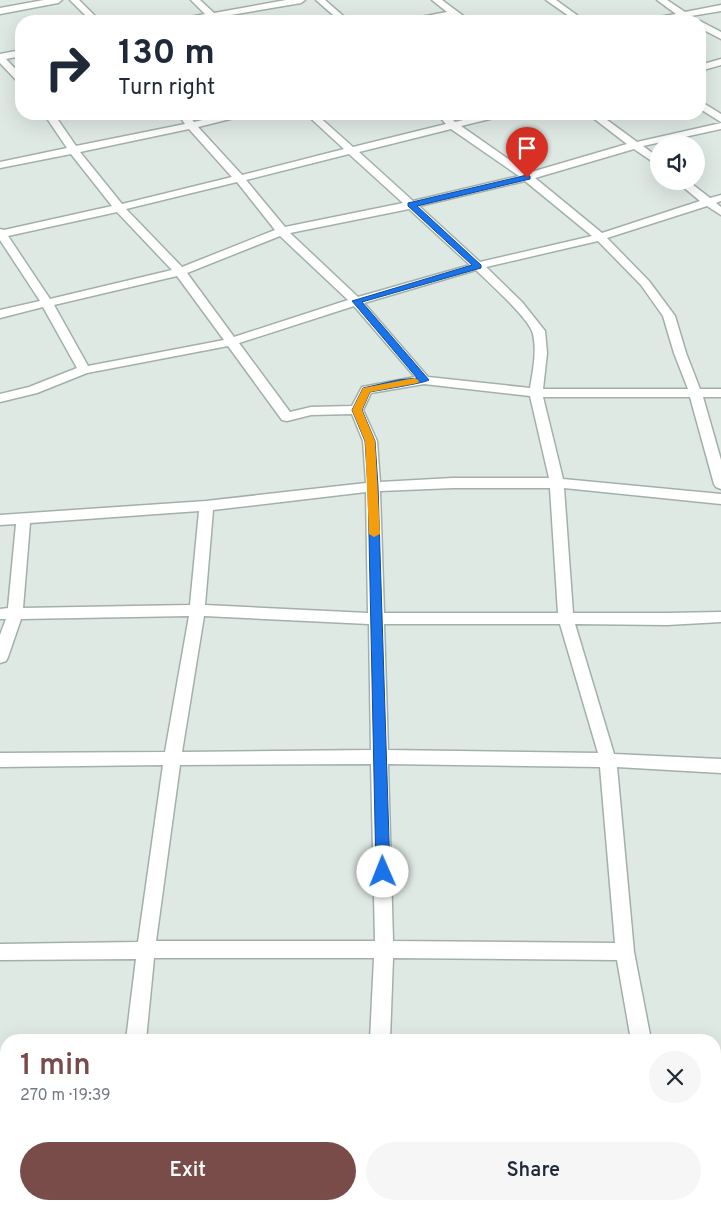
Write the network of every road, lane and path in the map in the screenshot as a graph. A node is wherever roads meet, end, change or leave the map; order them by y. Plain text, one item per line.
1 (58, 0) edge
2 (74, 0) edge
3 (195, 0) edge
4 (301, 0) edge
5 (320, 0) edge
6 (436, 0) edge
7 (550, 0) edge
8 (661, 0) edge
9 (721, 8) edge
10 (0, 11) edge
11 (454, 13) junction
12 (90, 15) edge
13 (212, 15) edge
14 (230, 15) edge
15 (337, 15) edge
16 (444, 15) edge
17 (457, 15) edge
18 (573, 15) edge
19 (682, 15) joint
20 (706, 27) edge
21 (721, 36) edge
22 (15, 54) edge
23 (0, 57) edge
24 (721, 62) edge
25 (706, 66) edge
26 (15, 73) edge
27 (706, 108) edge
28 (721, 119) edge
29 (53, 120) edge
30 (188, 120) edge
31 (215, 120) edge
32 (316, 120) edge
33 (447, 120) edge
34 (473, 120) edge
35 (601, 120) edge
36 (452, 125) junction
37 (191, 126) junction
38 (721, 126) edge
39 (636, 145) junction
40 (73, 149) junction
41 (349, 150) junction
42 (650, 156) edge
43 (0, 165) edge
44 (527, 178) junction
45 (240, 179) junction
46 (693, 190) edge
47 (721, 198) edge
48 (707, 201) junction
49 (411, 205) junction
50 (119, 208) junction
51 (721, 212) edge
52 (282, 231) junction
53 (0, 233) edge
54 (600, 236) junction
55 (478, 266) junction
56 (180, 272) junction
57 (356, 301) junction
58 (48, 304) junction
59 (0, 314) edge
60 (232, 342) junction
61 (84, 370) junction
62 (424, 380) junction
63 (536, 392) junction
64 (695, 392) junction
65 (721, 393) edge
66 (0, 398) edge
67 (357, 410) junction
68 (557, 483) junction
69 (721, 484) edge
70 (373, 487) junction
71 (721, 499) edge
72 (206, 506) junction
73 (23, 518) junction
74 (0, 520) edge
75 (197, 610) junction
76 (7, 614) edge
77 (721, 617) edge
78 (566, 618) junction
79 (377, 619) junction
80 (0, 657) edge
81 (381, 757) junction
82 (0, 760) edge
83 (172, 760) junction
84 (608, 760) junction
85 (721, 766) edge
86 (384, 949) junction
87 (146, 950) junction
88 (0, 952) edge
89 (625, 952) junction
90 (137, 1034) edge
91 (380, 1034) edge
92 (640, 1034) edge

1 - 10 street
2 - 12 street
3 - 13 street
4 - 14 street
5 - 15 street
6 - 11 street
7 - 18 street
8 - 19 street
9 - 19 street
11 - 16 street
11 - 17 street
20 - 21 street
22 - 23 street
23 - 26 street
24 - 25 street
27 - 28 street
29 - 40 street
30 - 37 street
31 - 37 street
32 - 41 street
33 - 36 street
34 - 36 street
35 - 39 street
36 - 41 street
36 - 44 street
37 - 40 street
37 - 45 street
38 - 39 street
39 - 42 street
39 - 44 street
40 - 43 street
40 - 50 street
41 - 45 street
41 - 49 street
44 - 49 street
44 - 54 street
45 - 50 street
45 - 52 street
46 - 48 street
47 - 48 street
48 - 51 street
48 - 54 street
49 - 52 street
49 - 55 street
50 - 53 street
50 - 56 street
52 - 56 street
52 - 57 street
53 - 58 street
54 - 55 street
54 - 64 street
55 - 57 street
55 - 63 street
56 - 58 street
56 - 60 street
57 - 60 street
57 - 62 street
58 - 59 street
58 - 61 street
60 - 61 street
60 - 67 street
61 - 66 street
62 - 63 street
62 - 67 street
63 - 64 street
63 - 68 street
64 - 65 street
64 - 69 street
67 - 70 street
68 - 70 street
68 - 71 street
68 - 78 street
70 - 72 street
70 - 79 street
72 - 73 street
72 - 75 street
73 - 74 street
73 - 76 street
75 - 76 street
75 - 79 street
75 - 83 street
76 - 80 street
77 - 78 street
78 - 79 street
78 - 84 street
79 - 81 street
81 - 83 street
81 - 84 street
81 - 86 street
82 - 83 street
83 - 87 street
84 - 85 street
84 - 89 street
86 - 87 street
86 - 89 street
86 - 91 street
87 - 88 street
87 - 90 street
89 - 92 street

